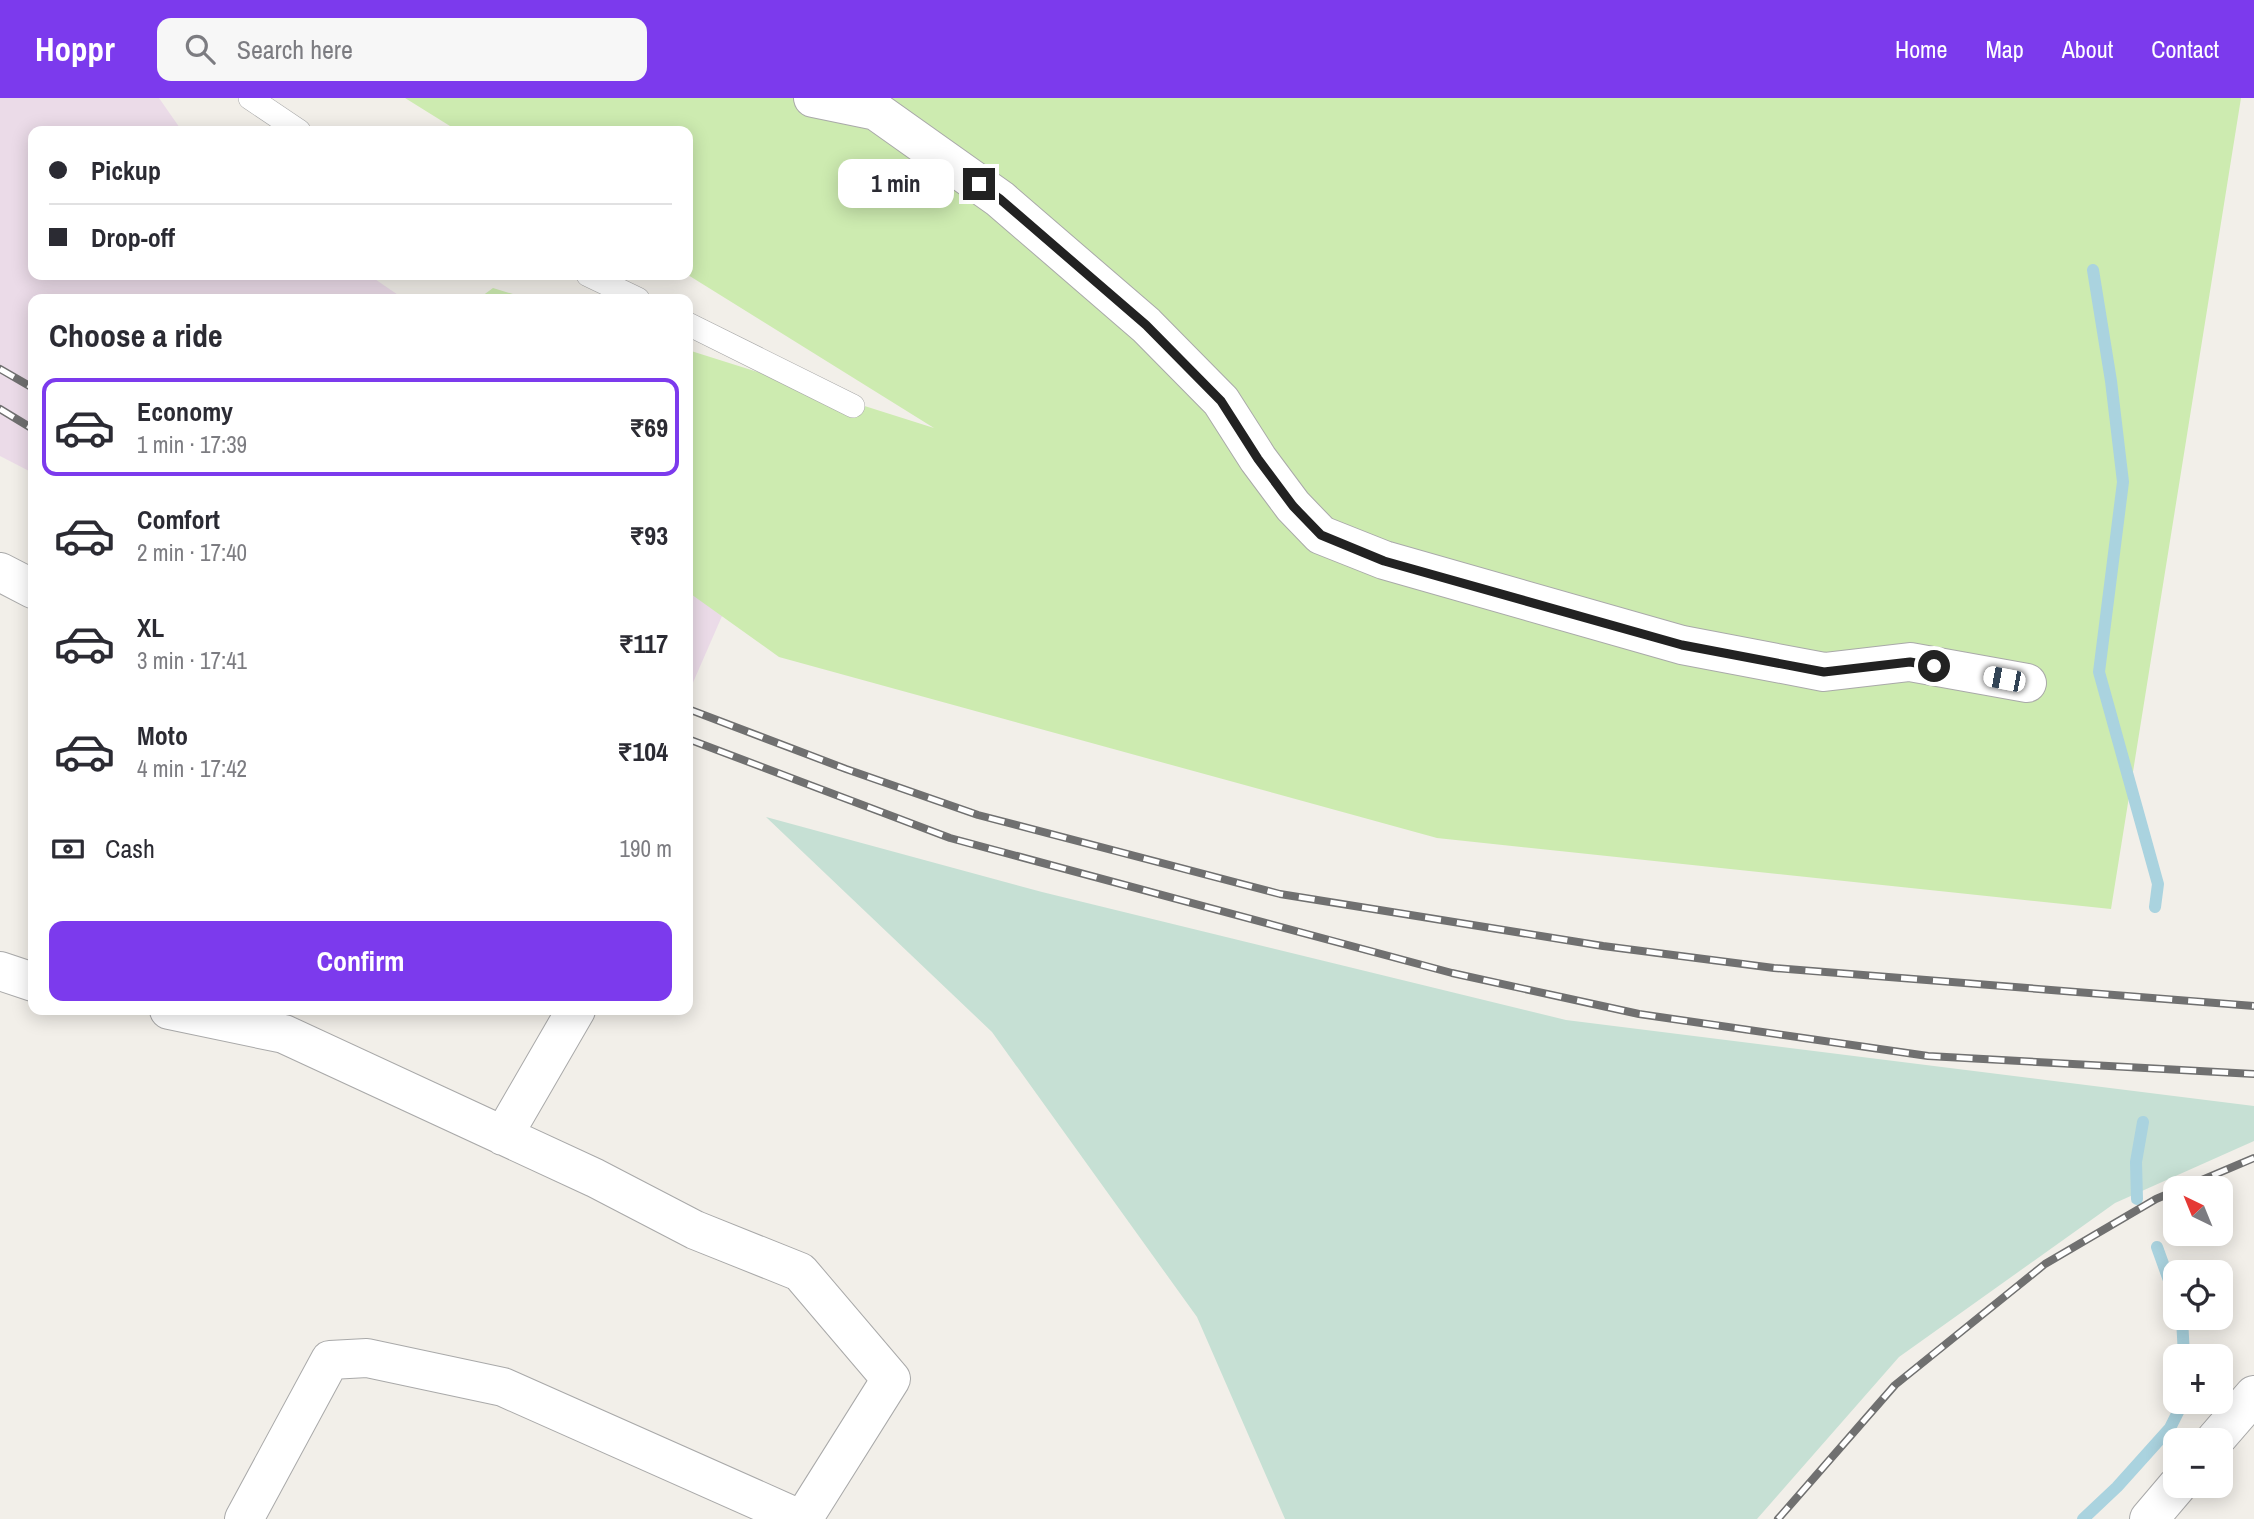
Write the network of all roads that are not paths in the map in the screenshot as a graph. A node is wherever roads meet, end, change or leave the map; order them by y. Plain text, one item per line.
1 (250, 98) edge
2 (813, 98) edge
3 (292, 126) edge
4 (598, 280) edge
5 (628, 294) edge
6 (693, 326) edge
7 (853, 406) dead end
8 (0, 572) edge
9 (28, 586) edge
10 (2027, 683) dead end
11 (0, 971) edge
12 (28, 980) edge
13 (194, 1015) edge
14 (573, 1015) edge
15 (503, 1136) junction
16 (2254, 1395) edge
17 (2226, 1428) edge
18 (2167, 1498) edge
19 (759, 1511) edge
20 (244, 1519) edge
21 (802, 1519) edge
22 (2149, 1519) edge

1 - 3 lane
2 - 10 street
4 - 5 lane
6 - 7 lane
8 - 9 street
11 - 12 street
13 - 15 street
14 - 15 street
15 - 21 street
16 - 17 street
18 - 22 street
19 - 20 street
19 - 21 street

